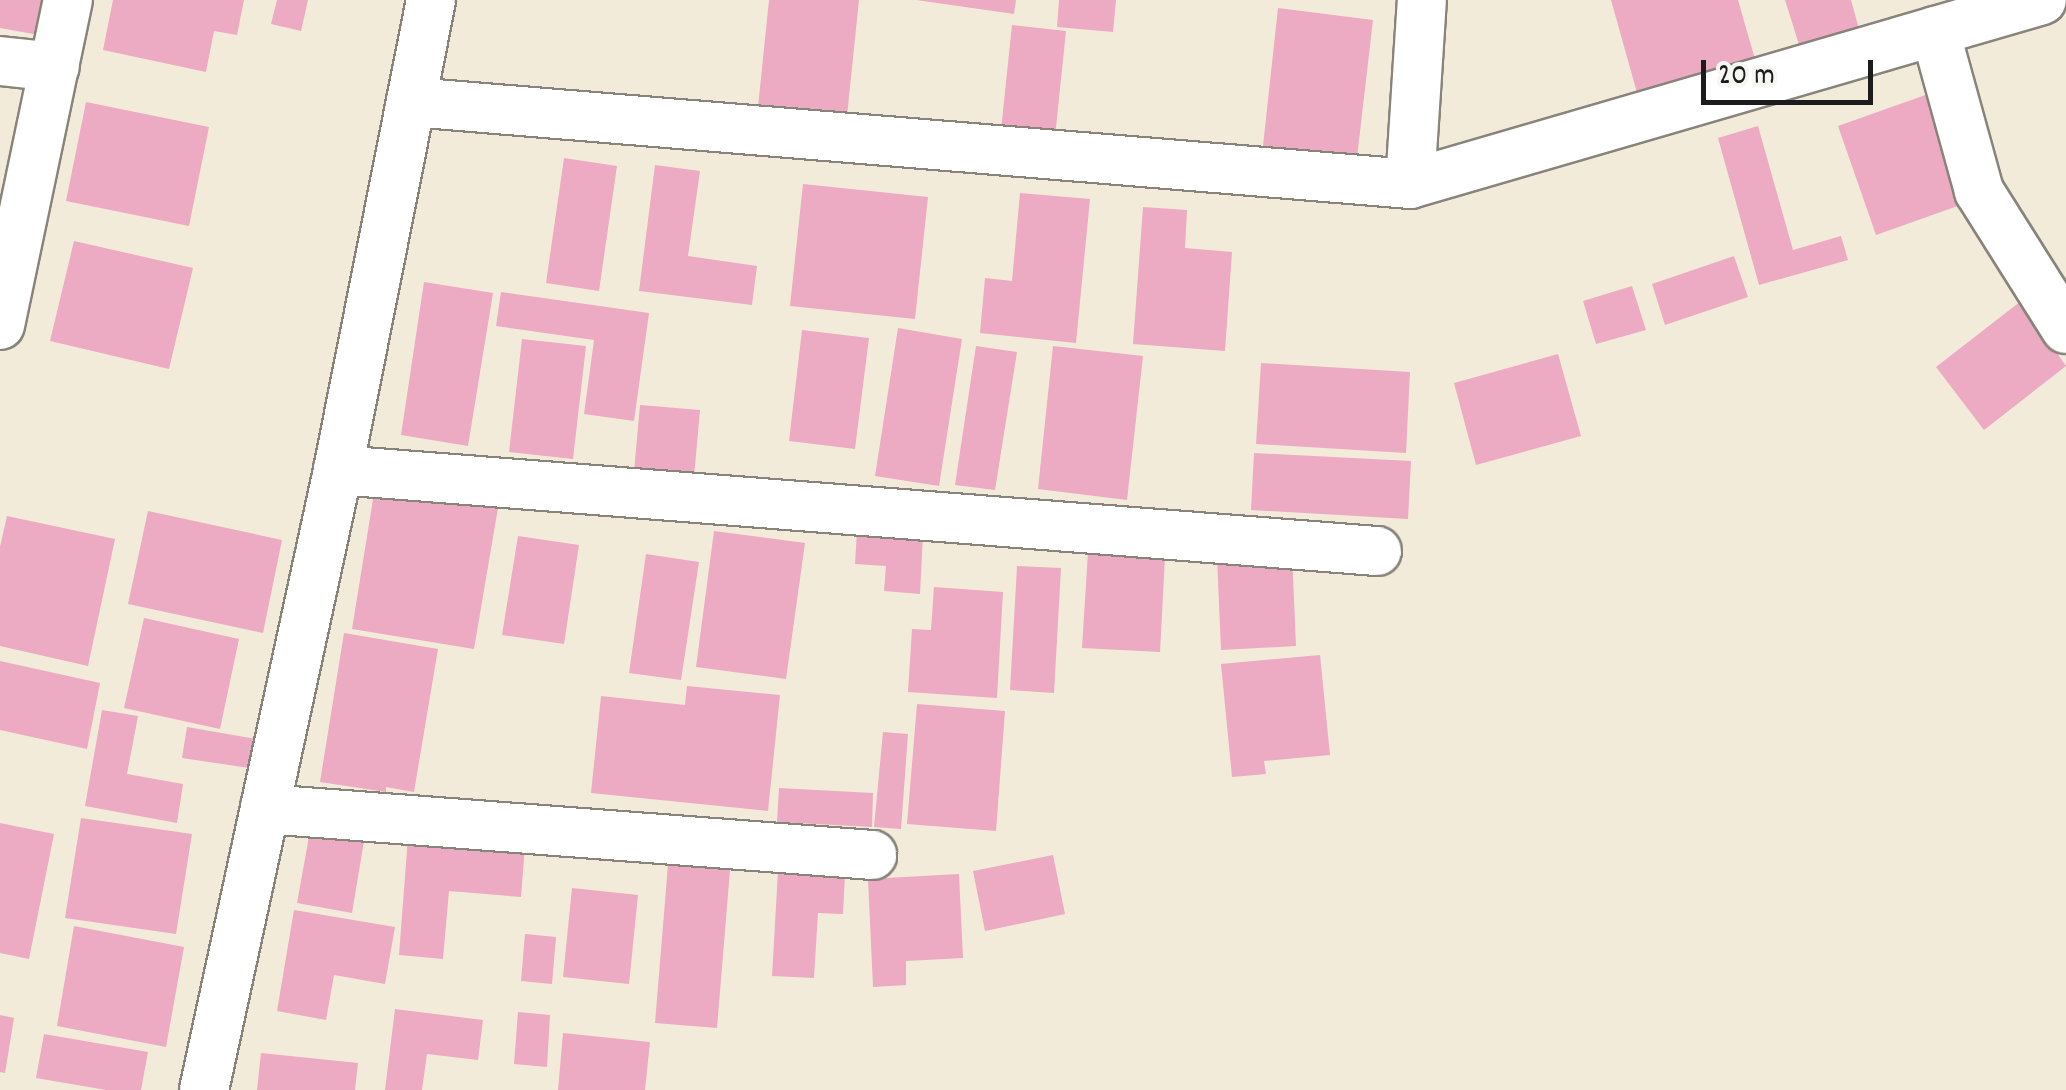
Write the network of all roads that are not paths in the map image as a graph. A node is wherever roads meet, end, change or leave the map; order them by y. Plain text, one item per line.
1 (68, 0) edge
2 (431, 0) edge
3 (1422, 0) edge
4 (2042, 0) edge
5 (1936, 31) junction
6 (0, 62) edge
7 (56, 67) junction
8 (410, 102) junction
9 (1410, 184) junction
10 (0, 325) edge
11 (2066, 329) edge
12 (338, 470) junction
13 (1377, 551) dead end
14 (265, 808) junction
15 (872, 854) dead end
16 (204, 1090) edge

1 - 7 street
2 - 8 street
3 - 9 street
4 - 5 street
5 - 9 street
5 - 11 street
6 - 7 street
7 - 10 street
8 - 9 street
8 - 12 street
12 - 13 street
12 - 14 street
14 - 15 street
14 - 16 street

